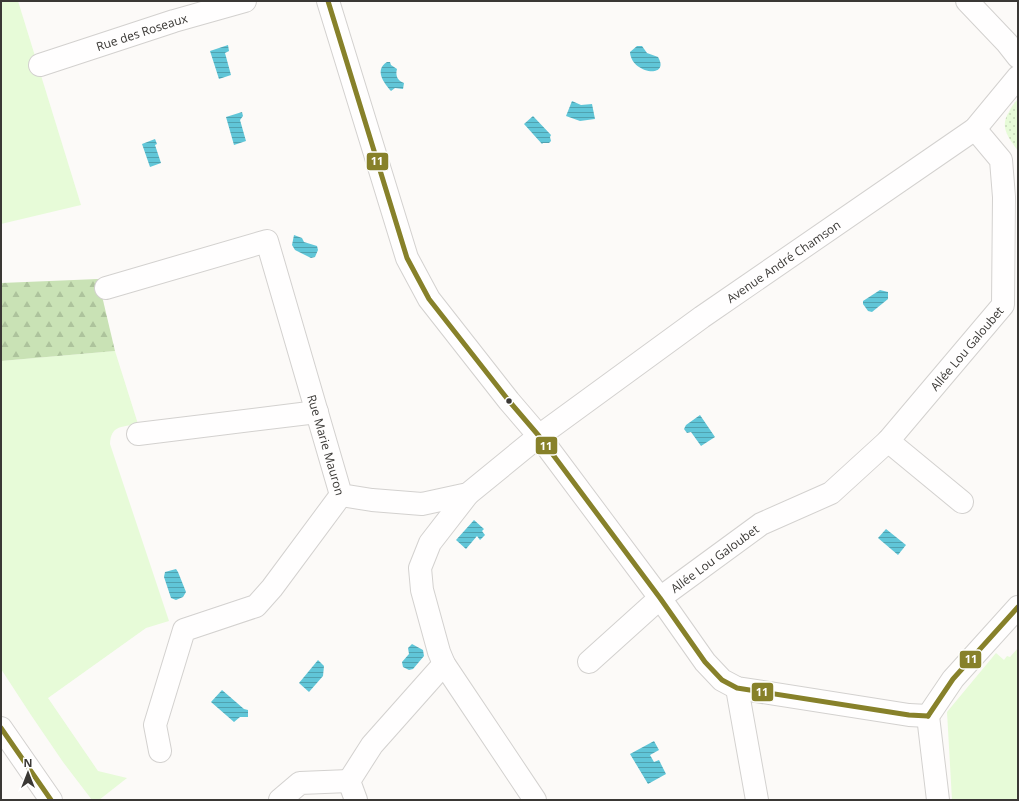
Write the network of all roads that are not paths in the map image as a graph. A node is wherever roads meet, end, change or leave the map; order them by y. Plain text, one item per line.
1 (245, 1) edge
2 (328, 1) edge
3 (967, 1) edge
4 (1018, 58) edge
5 (40, 66) dead end
6 (1018, 77) edge
7 (975, 130) junction
8 (106, 288) dead end
9 (317, 412) junction
10 (138, 434) dead end
11 (539, 436) junction
12 (888, 441) junction
13 (468, 494) junction
14 (341, 495) junction
15 (962, 502) dead end
16 (660, 598) junction
17 (1018, 607) edge
18 (589, 662) dead end
19 (444, 664) junction
20 (737, 688) junction
21 (928, 716) junction
22 (1, 728) edge
23 (160, 751) dead end
24 (352, 790) edge
25 (51, 800) edge
26 (280, 800) edge
27 (535, 800) edge
28 (757, 800) edge
29 (938, 800) edge

1 - 5 street, Rue des Roseaux
2 - 11 street
3 - 4 street
6 - 7 street, Avenue André Chamson
7 - 11 street, Avenue André Chamson
7 - 12 street, Allée Lou Galoubet
8 - 9 street, Rue Marie Mauron
9 - 10 street
9 - 14 street, Rue Marie Mauron
11 - 13 street, Rue Marie Mauron
11 - 16 street
12 - 15 street
12 - 16 street, Allée Lou Galoubet
13 - 14 street, Rue Marie Mauron
13 - 19 street
14 - 23 street
16 - 18 street
16 - 20 street
17 - 21 street
19 - 24 street
19 - 27 street
20 - 21 street
20 - 28 street
21 - 29 street
22 - 25 street
24 - 26 street

